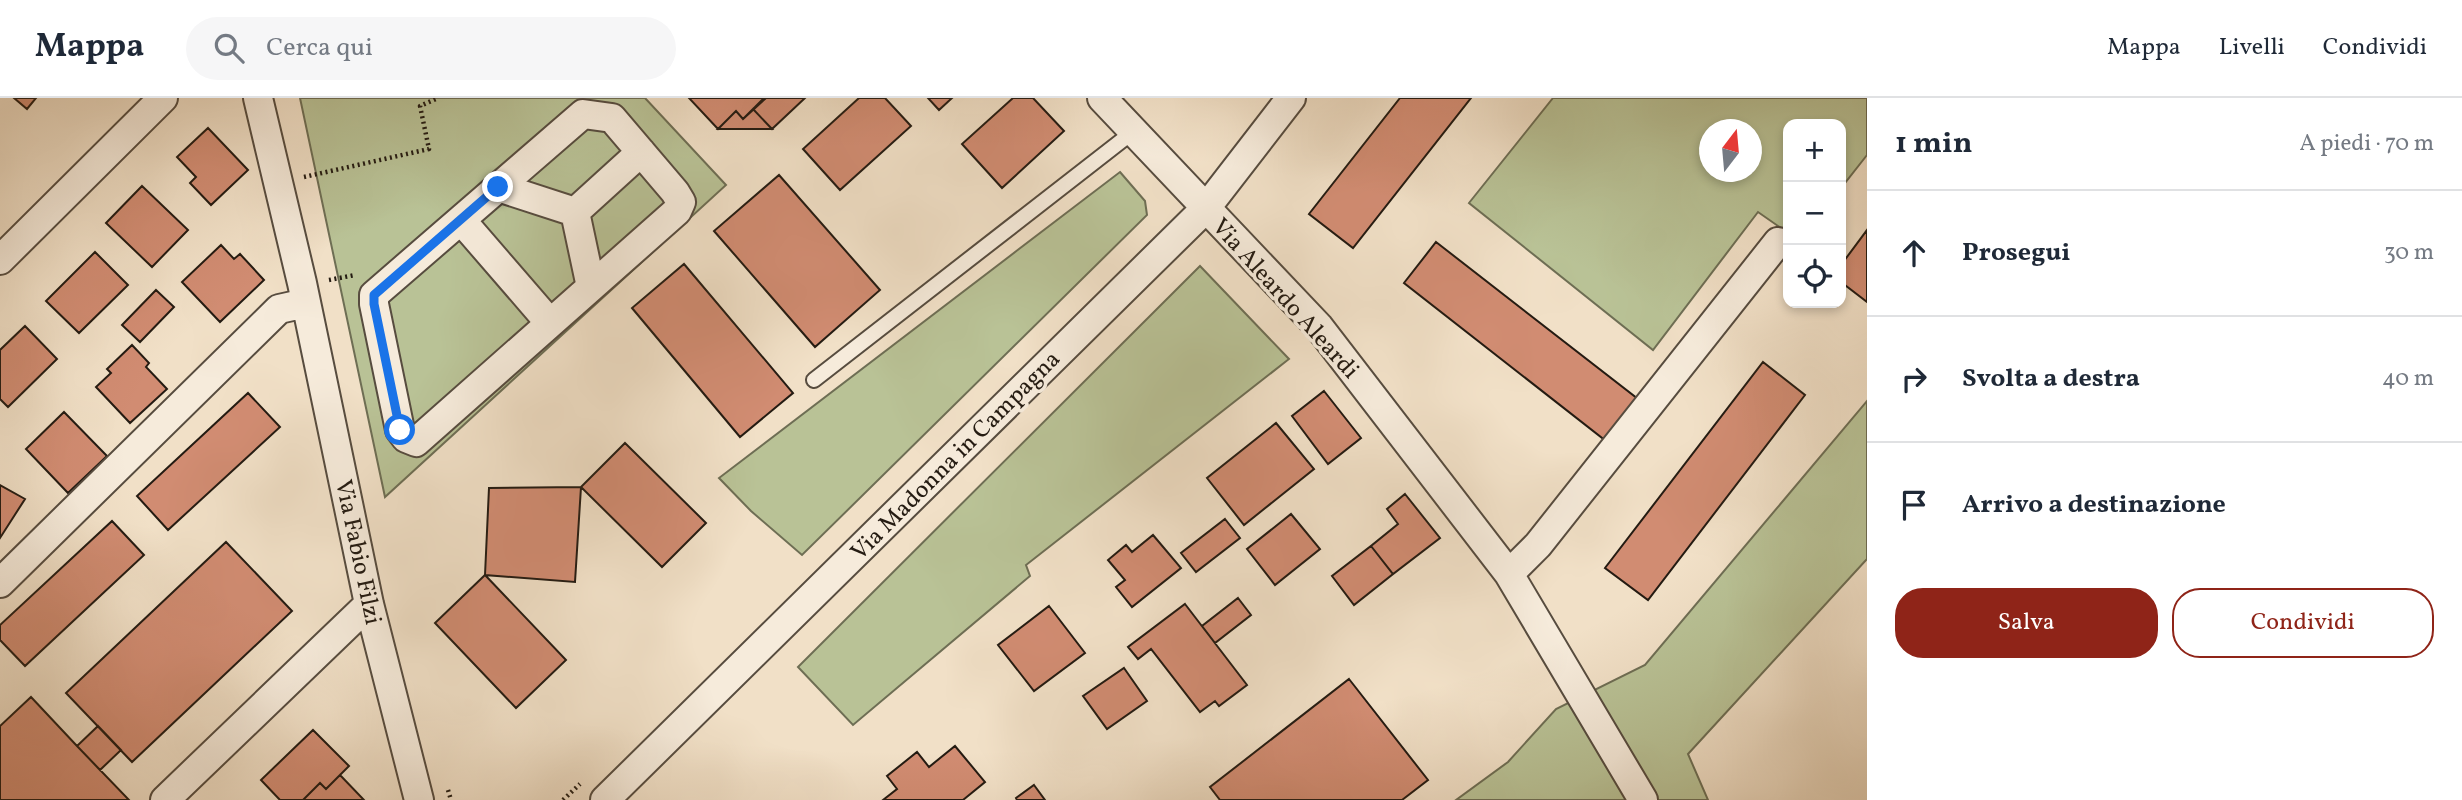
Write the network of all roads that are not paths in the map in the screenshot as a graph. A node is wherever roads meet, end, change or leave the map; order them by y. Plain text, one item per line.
1 (163, 98) edge
2 (258, 98) edge
3 (1102, 98) edge
4 (1291, 98) edge
5 (1134, 131) junction
6 (641, 152) junction
7 (498, 187) junction
8 (1206, 208) junction
9 (575, 212) junction
10 (461, 220) junction
11 (1778, 242) dead end
12 (0, 260) edge
13 (591, 287) junction
14 (306, 303) junction
15 (550, 323) junction
16 (814, 380) dead end
17 (1509, 574) junction
18 (0, 583) edge
19 (369, 604) junction
20 (165, 800) edge
21 (419, 800) edge
22 (605, 800) edge
23 (1643, 800) edge

1 - 12 street
2 - 14 street, Via Fabio Filzi
3 - 5 street, Via Aleardo Aleardi
4 - 8 street, Via Madonna in Campagna
5 - 8 street, Via Aleardo Aleardi
5 - 16 lane
6 - 7 street
6 - 9 street
6 - 13 street
7 - 9 street
7 - 10 street
8 - 17 street, Via Aleardo Aleardi
8 - 22 street, Via Madonna in Campagna
9 - 13 street
10 - 15 street
10 - 15 street
11 - 17 street
13 - 15 street
14 - 18 street
14 - 19 street, Via Fabio Filzi
17 - 23 street, Via Aleardo Aleardi
19 - 20 street
19 - 21 street, Via Fabio Filzi

